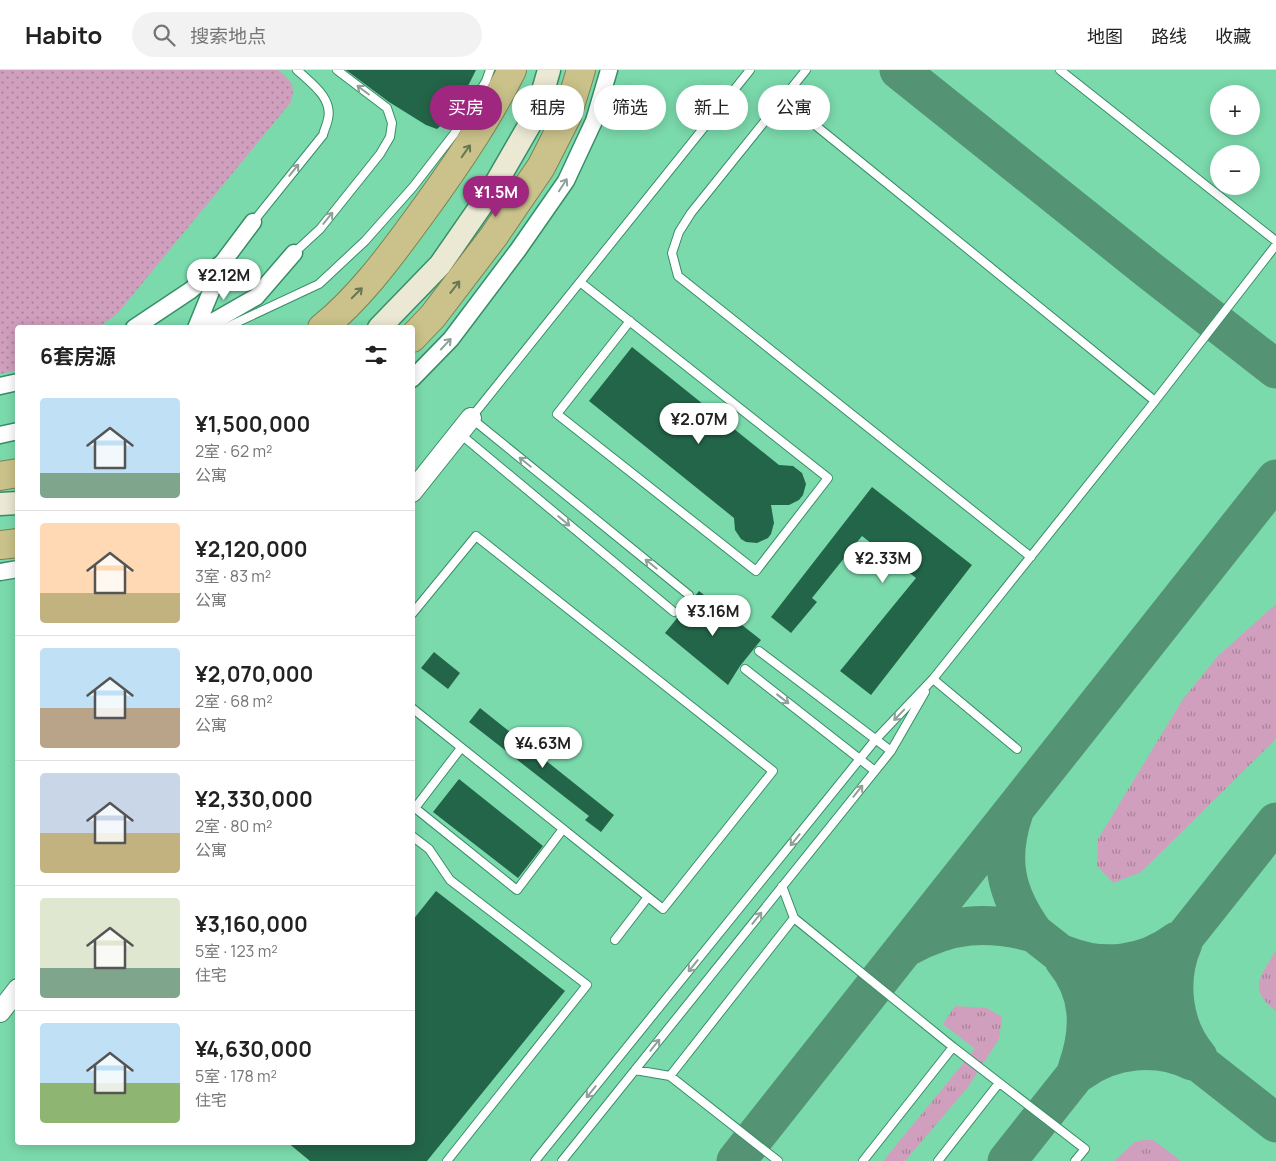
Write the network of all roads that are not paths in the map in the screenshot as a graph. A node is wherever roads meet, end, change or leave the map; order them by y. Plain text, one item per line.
1 (297, 70) edge
2 (338, 70) edge
3 (490, 70) edge
4 (512, 70) edge
5 (550, 70) edge
6 (581, 70) edge
7 (609, 70) edge
8 (750, 70) edge
9 (806, 70) edge
10 (1060, 70) edge
11 (794, 85) edge
12 (758, 130) edge
13 (821, 130) edge
14 (253, 222) joint
15 (1276, 243) edge
16 (294, 253) joint
17 (223, 262) junction
18 (580, 282) junction
19 (630, 321) junction
20 (138, 325) edge
21 (197, 325) edge
22 (207, 325) edge
23 (231, 325) edge
24 (325, 325) edge
25 (382, 325) edge
26 (415, 335) edge
27 (415, 376) edge
28 (15, 383) edge
29 (0, 386) edge
30 (1155, 401) junction
31 (465, 426) junction
32 (15, 432) edge
33 (0, 435) edge
34 (15, 474) edge
35 (0, 476) edge
36 (415, 488) edge
37 (15, 503) edge
38 (0, 504) edge
39 (15, 543) edge
40 (0, 545) edge
41 (1031, 557) junction
42 (15, 570) edge
43 (0, 572) edge
44 (689, 595) dead end
45 (415, 610) edge
46 (674, 612) dead end
47 (759, 651) dead end
48 (745, 669) dead end
49 (933, 679) junction
50 (415, 710) edge
51 (876, 739) junction
52 (461, 748) junction
53 (1017, 749) dead end
54 (891, 751) junction
55 (860, 759) junction
56 (875, 771) junction
57 (563, 829) junction
58 (415, 838) edge
59 (782, 886) junction
60 (648, 897) junction
61 (794, 918) junction
62 (615, 940) dead end
63 (15, 994) edge
64 (0, 1012) edge
65 (953, 1047) junction
66 (635, 1070) junction
67 (670, 1076) junction
68 (998, 1083) junction
69 (447, 1161) edge
70 (536, 1161) edge
71 (562, 1161) edge
72 (778, 1161) edge
73 (864, 1161) edge
74 (938, 1161) edge
75 (1075, 1161) edge

14 -> 1 lane
16 -> 2 lane
3 - 23 lane
24 -> 4 highway
5 - 25 main road
26 -> 6 highway
27 -> 7 street
8 - 18 lane
9 - 11 lane
10 - 15 lane
12 - 41 lane
13 - 30 lane
14 - 17 street
15 - 30 lane
16 - 22 street
17 - 20 street
17 - 21 street
18 - 19 lane
18 - 31 lane
19 - 19 lane
28 - 29 street
30 - 41 lane
31 - 36 street
44 -> 31 lane
31 -> 46 lane
32 - 33 street
34 - 35 highway
37 - 38 main road
39 - 40 highway
41 - 49 lane
42 - 43 street
45 - 60 lane
47 - 51 lane
48 -> 55 lane
49 -> 51 lane
49 - 53 lane
49 - 54 lane
50 - 52 lane
51 - 54 lane
51 - 55 lane
52 - 57 lane
52 - 57 lane
54 - 56 lane
55 - 56 lane
55 -> 70 lane
59 -> 56 lane
57 - 60 lane
58 - 69 lane
59 - 61 lane
66 -> 59 lane
60 - 62 lane
61 - 65 lane
61 - 67 lane
63 - 64 street
65 - 68 lane
65 - 73 lane
66 - 67 lane
66 - 71 lane
67 - 72 lane
68 - 74 lane
68 - 75 lane

